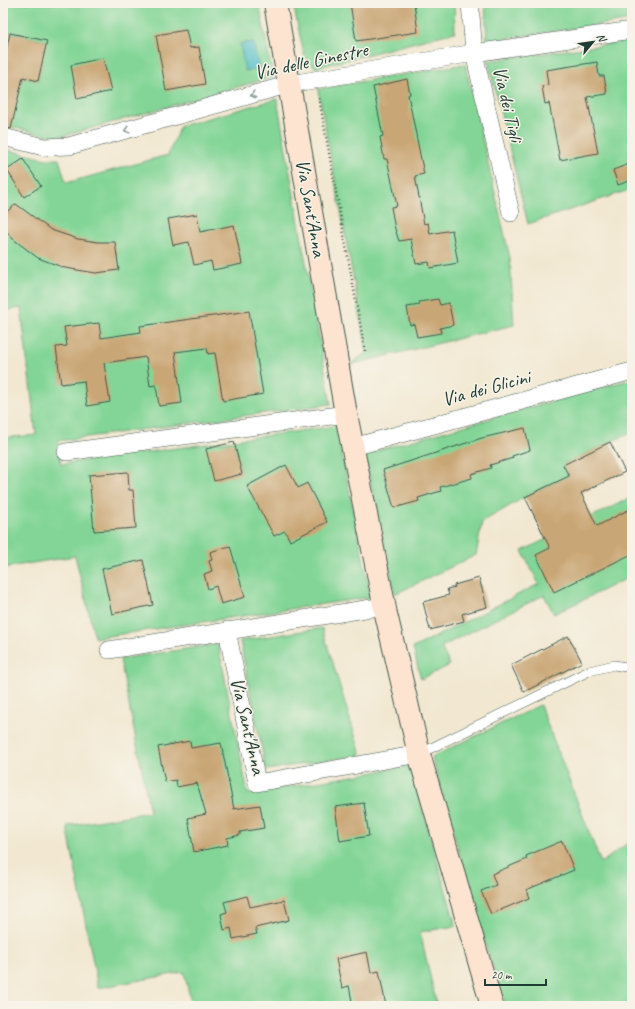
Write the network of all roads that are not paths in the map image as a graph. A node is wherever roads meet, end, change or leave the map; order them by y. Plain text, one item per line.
1 (275, 3) edge
2 (470, 3) edge
3 (632, 30) edge
4 (474, 53) junction
5 (290, 84) junction
6 (3, 138) edge
7 (511, 213) dead end
8 (632, 371) edge
9 (346, 414) junction
10 (352, 448) junction
11 (66, 452) dead end
12 (384, 606) junction
13 (227, 630) junction
14 (109, 650) dead end
15 (632, 668) edge
16 (419, 754) junction
17 (492, 1006) edge

1 - 5 street, Via Sant'Anna
2 - 4 street, Via dei Tigli
3 - 4 street, Via delle Ginestre
4 - 5 street, Via delle Ginestre
4 - 7 street, Via dei Tigli
5 -> 6 street, Via delle Ginestre
5 - 9 street, Via Sant'Anna
8 - 10 street, Via dei Glicini
9 - 10 street, Via Sant'Anna
9 - 11 street
10 - 12 street, Via Sant'Anna
12 - 13 street
12 - 16 street, Via Sant'Anna
13 - 14 street
13 - 16 street, Via Sant'Anna
15 - 16 lane, Via Sant'Anna
16 - 17 street, Via Sant'Anna

